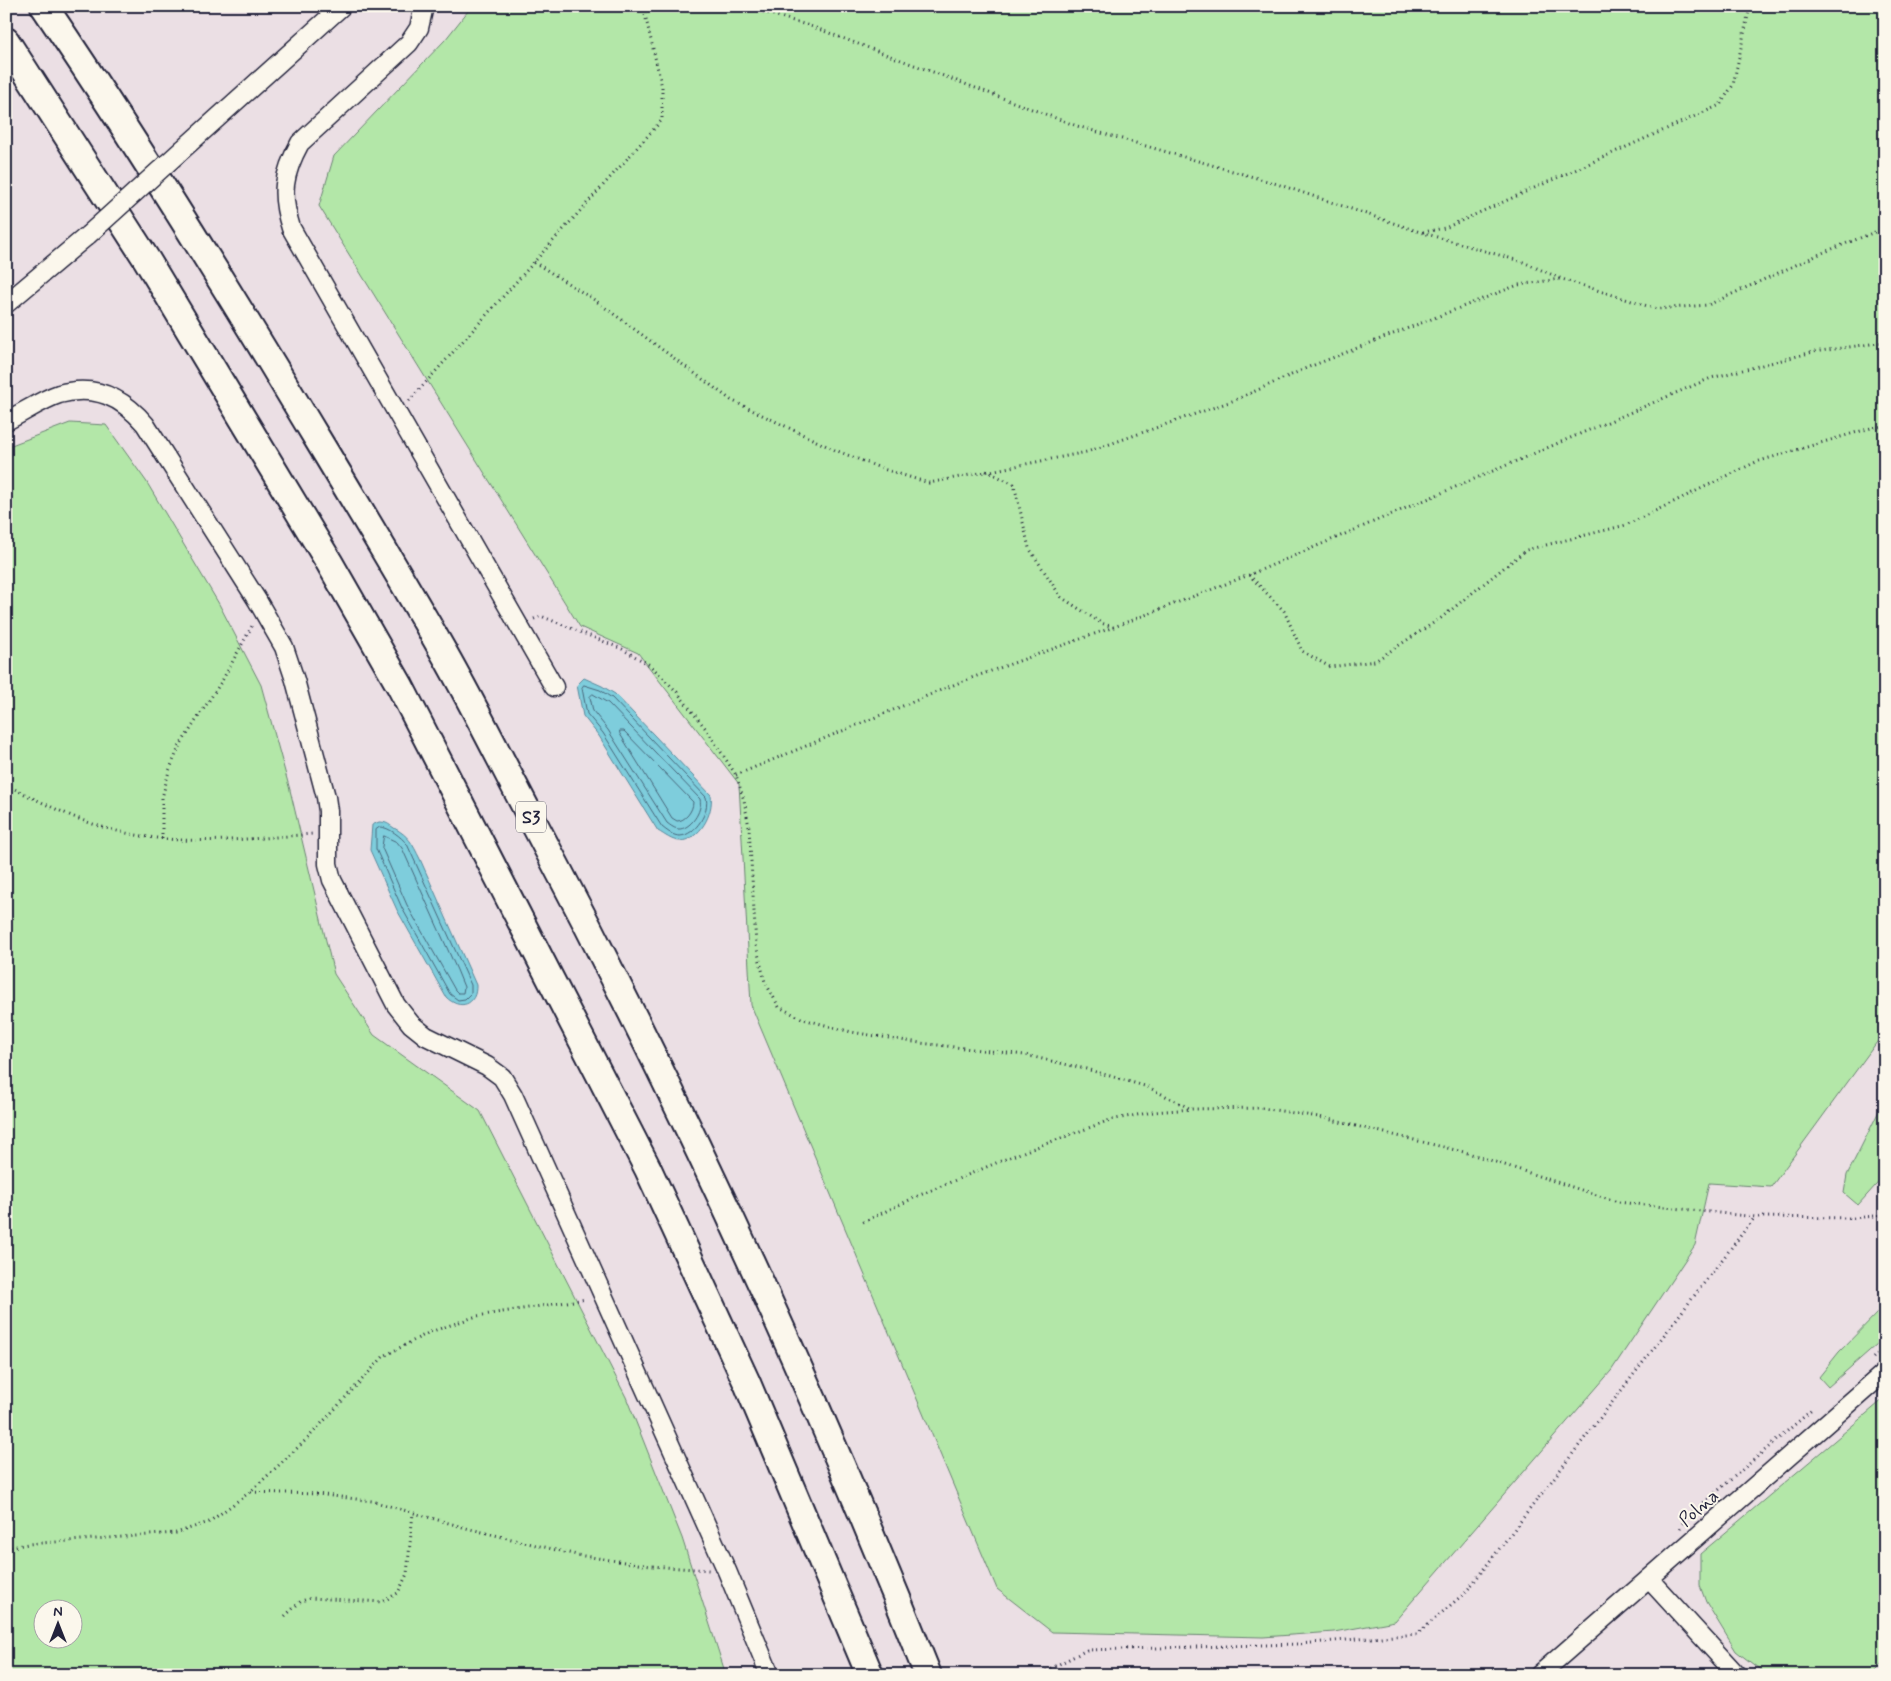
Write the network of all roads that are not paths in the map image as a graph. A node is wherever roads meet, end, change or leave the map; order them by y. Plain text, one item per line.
1 (44, 6) edge
2 (342, 6) edge
3 (424, 6) edge
4 (6, 41) edge
5 (6, 304) edge
6 (6, 421) edge
7 (554, 687) dead end
8 (1885, 1372) edge
9 (1649, 1579) junction
10 (770, 1675) edge
11 (870, 1675) edge
12 (928, 1675) edge
13 (1539, 1675) edge
14 (1737, 1675) edge

1 - 12 highway, S3
2 - 5 street, bridge
3 - 7 street
4 - 11 highway
6 - 10 street
8 - 9 street, Polna
9 - 13 street, Polna
9 - 14 street

